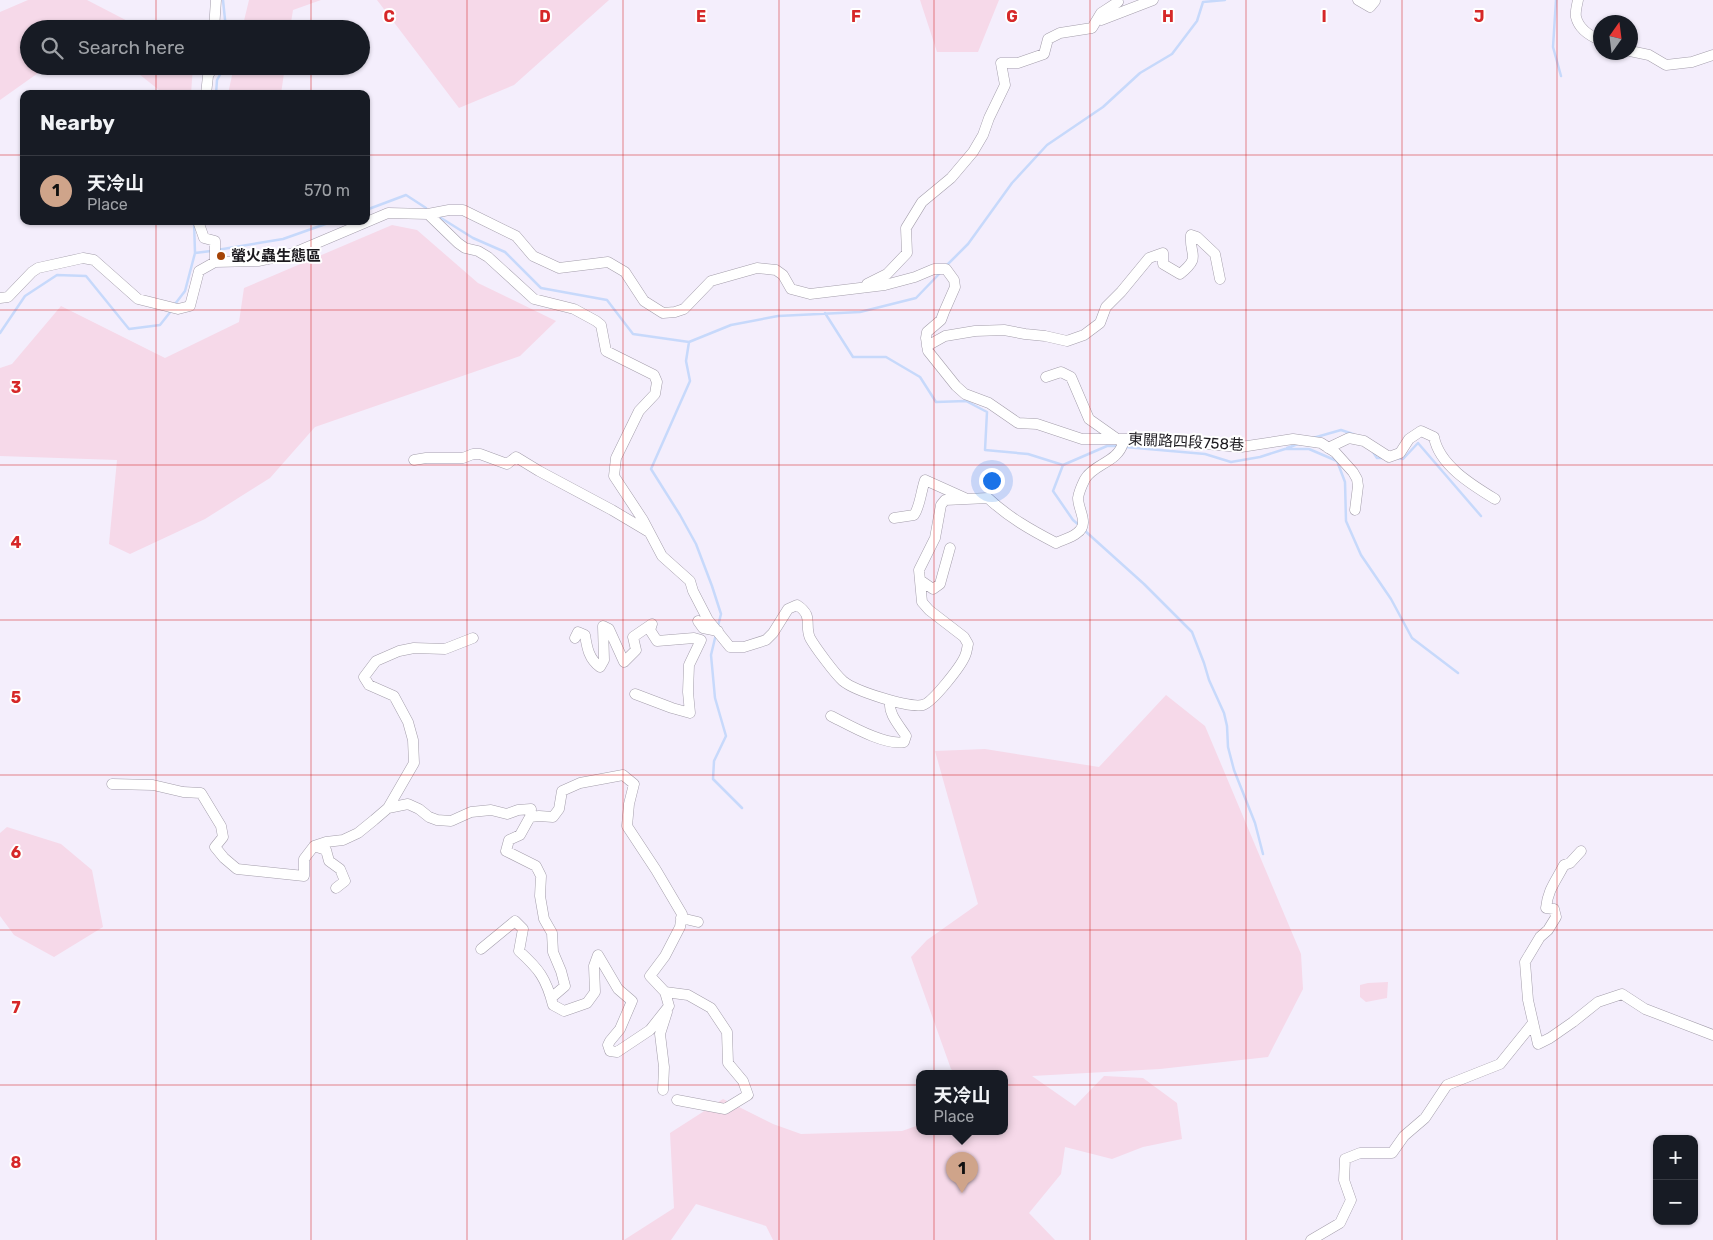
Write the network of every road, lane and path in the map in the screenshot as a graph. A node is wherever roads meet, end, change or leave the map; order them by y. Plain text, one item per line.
1 (216, 0) edge
2 (1117, 0) edge
3 (1153, 0) edge
4 (1358, 0) edge
5 (1368, 0) edge
6 (1578, 0) edge
7 (215, 20) edge
8 (1092, 28) junction
9 (1593, 38) edge
10 (1638, 53) edge
11 (1713, 55) edge
12 (208, 75) edge
13 (206, 90) edge
14 (428, 214) junction
15 (370, 221) edge
16 (199, 225) edge
17 (360, 225) edge
18 (215, 262) junction
19 (1220, 279) dead end
20 (860, 288) junction
21 (0, 298) edge
22 (927, 346) junction
23 (1046, 377) dead end
24 (1118, 438) junction
25 (1328, 448) junction
26 (414, 460) dead end
27 (968, 499) junction
28 (1495, 499) dead end
29 (1355, 510) dead end
30 (894, 518) dead end
31 (650, 533) junction
32 (950, 548) dead end
33 (920, 580) junction
34 (698, 621) dead end
35 (718, 631) junction
36 (473, 638) dead end
37 (575, 638) dead end
38 (701, 640) junction
39 (635, 694) dead end
40 (890, 701) junction
41 (831, 716) dead end
42 (112, 784) dead end
43 (388, 808) junction
44 (530, 818) junction
45 (314, 846) junction
46 (1581, 851) dead end
47 (336, 888) dead end
48 (681, 918) junction
49 (698, 922) dead end
50 (481, 949) dead end
51 (665, 992) junction
52 (551, 998) junction
53 (669, 1006) junction
54 (1533, 1023) junction
55 (1713, 1035) edge
56 (663, 1090) dead end
57 (677, 1100) dead end
58 (1311, 1240) edge

1 - 7 street
2 - 8 street
3 - 8 street
4 - 5 street
6 - 9 street
8 - 20 street
10 - 11 street
12 - 13 street
14 - 15 street
14 - 20 street
14 - 31 street, 東關路四段758巷
16 - 18 street
17 - 18 street
18 - 21 street
19 - 22 street
20 - 22 street
22 - 24 street, 東關路四段758巷
23 - 24 street, 東關路四段758巷
24 - 25 street, 東關路四段758巷
24 - 27 street, 東關路四段758巷
25 - 28 street
25 - 29 street, 東關路四段758巷
26 - 31 street
27 - 30 street
27 - 33 street, 東關路四段758巷
31 - 35 street, 東關路四段758巷
32 - 33 street
33 - 40 street, 東關路四段758巷
34 - 35 street
35 - 38 street
35 - 40 street, 東關路四段758巷
36 - 43 street
37 - 38 street
38 - 39 street
40 - 41 street
42 - 45 street
43 - 44 street
43 - 45 street
44 - 48 street
44 - 52 street
45 - 47 street
46 - 54 street
48 - 49 street
48 - 51 street
50 - 52 street
51 - 53 street
51 - 57 street
52 - 53 street
53 - 56 street
54 - 55 street
54 - 58 street

